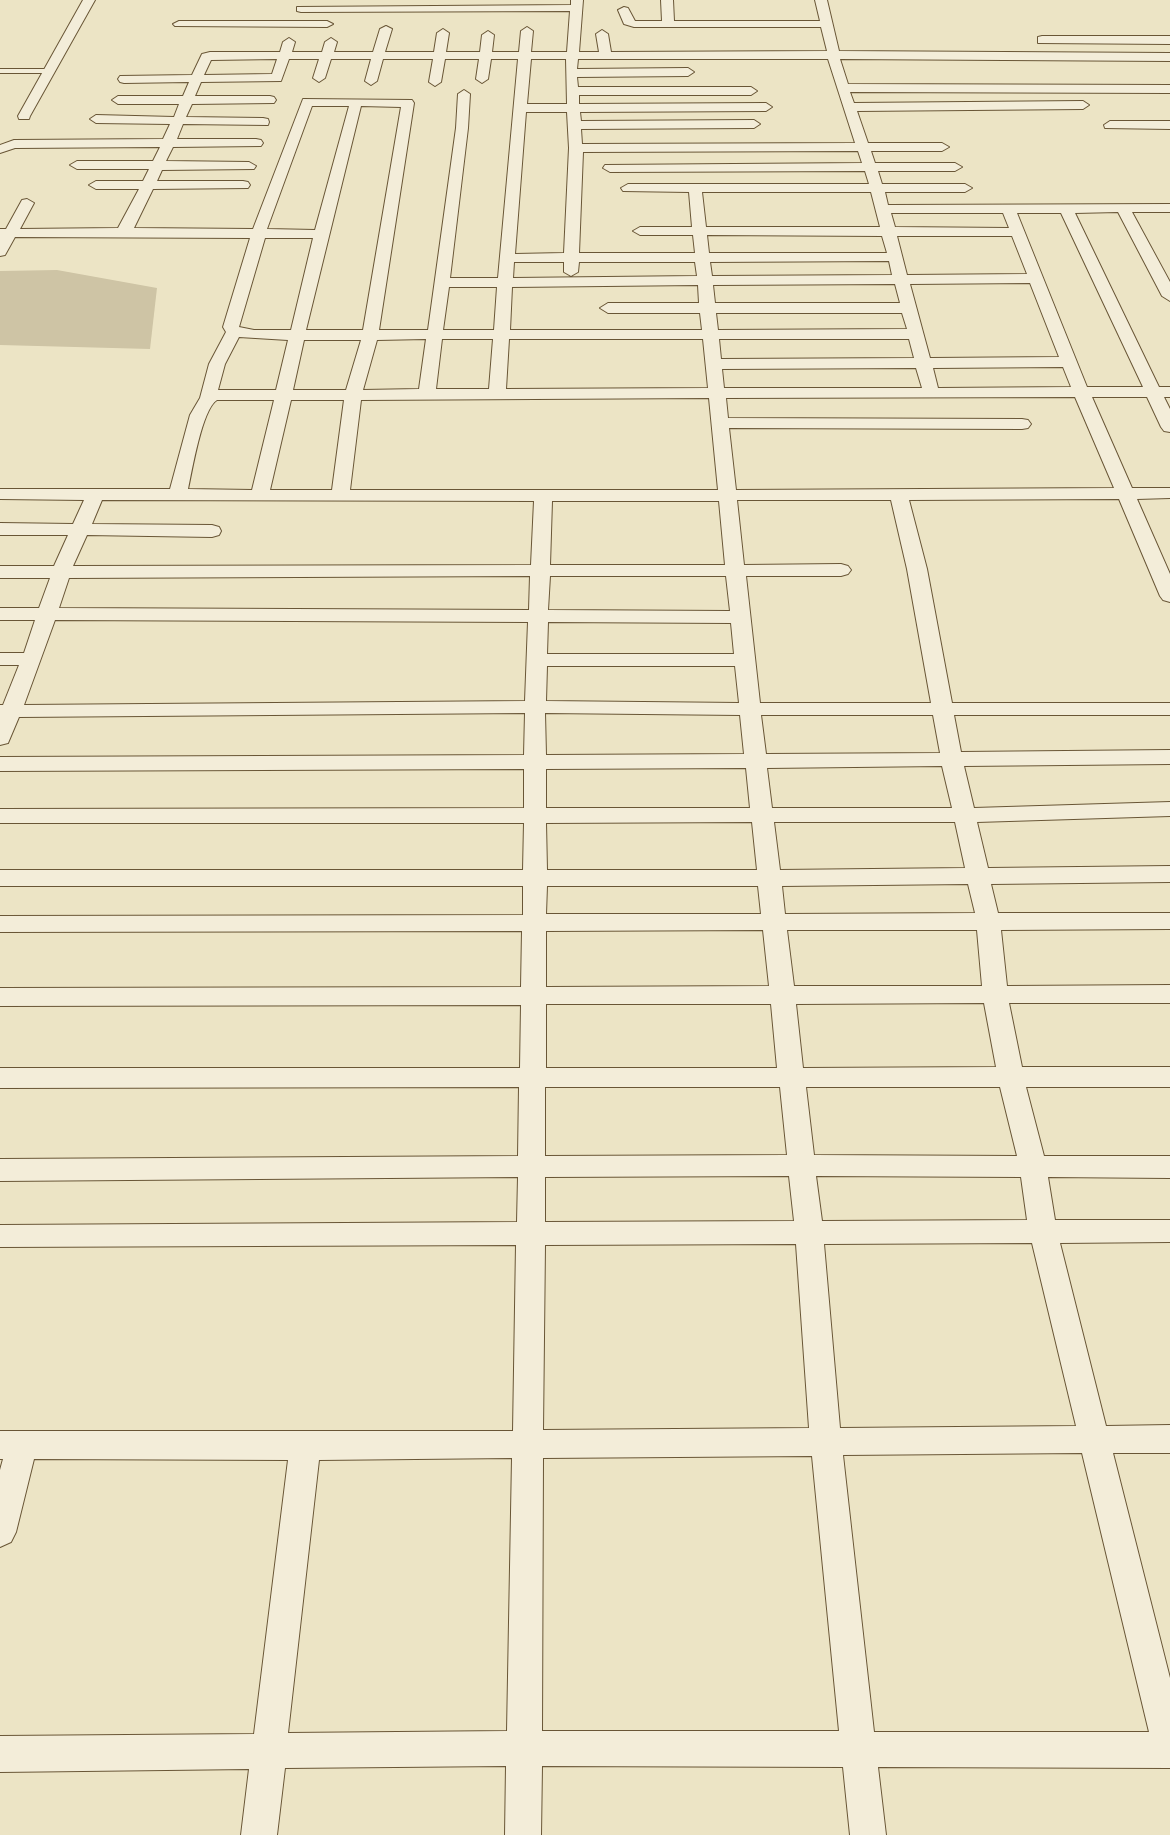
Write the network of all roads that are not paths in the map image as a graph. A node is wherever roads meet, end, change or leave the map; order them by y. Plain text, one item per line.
1 (89, 0) edge
2 (667, 0) edge
3 (820, 0) edge
4 (303, 4) edge
5 (577, 4) edge
6 (624, 10) dead end
7 (179, 24) dead end
8 (296, 24) junction
9 (344, 24) dead end
10 (374, 24) dead end
11 (668, 24) junction
12 (826, 24) junction
13 (440, 27) dead end
14 (527, 31) dead end
15 (335, 34) dead end
16 (488, 35) dead end
17 (606, 38) dead end
18 (1030, 40) dead end
19 (1170, 40) edge
20 (284, 55) junction
21 (326, 55) junction
22 (378, 55) junction
23 (439, 55) junction
24 (485, 55) junction
25 (524, 55) junction
26 (572, 55) junction
27 (605, 55) junction
28 (832, 55) junction
29 (1170, 57) edge
30 (0, 71) edge
31 (48, 71) junction
32 (698, 72) dead end
33 (572, 73) junction
34 (318, 78) dead end
35 (124, 79) dead end
36 (482, 79) dead end
37 (196, 80) junction
38 (371, 81) dead end
39 (435, 82) dead end
40 (842, 88) junction
41 (1170, 89) edge
42 (573, 90) junction
43 (751, 90) dead end
44 (464, 94) dead end
45 (118, 100) dead end
46 (186, 100) junction
47 (270, 100) dead end
48 (356, 102) junction
49 (1099, 105) dead end
50 (766, 107) dead end
51 (850, 107) junction
52 (520, 108) junction
53 (574, 108) junction
54 (24, 116) dead end
55 (96, 119) dead end
56 (177, 120) junction
57 (263, 122) dead end
58 (754, 124) dead end
59 (574, 125) junction
60 (1110, 125) dead end
61 (1170, 125) edge
62 (256, 143) dead end
63 (168, 144) junction
64 (864, 147) junction
65 (942, 147) dead end
66 (0, 148) edge
67 (576, 148) junction
68 (77, 165) dead end
69 (158, 165) junction
70 (249, 166) dead end
71 (871, 167) junction
72 (955, 167) dead end
73 (610, 168) dead end
74 (96, 185) dead end
75 (243, 185) dead end
76 (148, 186) junction
77 (628, 188) dead end
78 (695, 188) junction
79 (877, 188) junction
80 (965, 188) dead end
81 (27, 203) dead end
82 (1008, 208) junction
83 (1066, 208) junction
84 (1123, 208) junction
85 (1170, 208) edge
86 (883, 209) junction
87 (640, 231) dead end
88 (122, 232) junction
89 (259, 232) junction
90 (699, 232) junction
91 (889, 232) junction
92 (1017, 232) junction
93 (4, 234) edge
94 (321, 234) junction
95 (0, 252) edge
96 (895, 257) junction
97 (507, 258) junction
98 (572, 258) junction
99 (702, 258) junction
100 (1036, 278) junction
101 (902, 280) junction
102 (704, 281) junction
103 (505, 282) junction
104 (571, 282) junction
105 (442, 283) junction
106 (1170, 296) edge
107 (608, 308) dead end
108 (707, 308) junction
109 (909, 308) junction
110 (234, 332) junction
111 (916, 334) junction
112 (298, 335) junction
113 (370, 335) junction
114 (436, 335) junction
115 (501, 335) junction
116 (710, 335) junction
117 (1070, 362) junction
118 (924, 363) junction
119 (713, 364) junction
120 (931, 392) junction
121 (1081, 392) junction
122 (1162, 392) edge
123 (716, 393) junction
124 (284, 394) junction
125 (353, 394) junction
126 (427, 394) junction
127 (497, 394) junction
128 (208, 398) junction
129 (720, 423) junction
130 (1022, 424) dead end
131 (1170, 427) edge
132 (1125, 493) junction
133 (1170, 493) edge
134 (0, 494) edge
135 (96, 494) junction
136 (178, 494) junction
137 (899, 494) junction
138 (260, 495) junction
139 (340, 495) junction
140 (543, 496) junction
141 (729, 496) junction
142 (0, 529) edge
143 (80, 529) junction
144 (212, 530) dead end
145 (841, 570) dead end
146 (541, 571) junction
147 (0, 572) edge
148 (61, 572) junction
149 (736, 572) junction
150 (1170, 596) edge
151 (46, 613) junction
152 (0, 614) edge
153 (539, 616) junction
154 (740, 617) junction
155 (0, 659) edge
156 (32, 659) junction
157 (537, 660) junction
158 (745, 660) junction
159 (535, 706) junction
160 (750, 709) junction
161 (941, 709) junction
162 (1170, 709) edge
163 (6, 711) edge
164 (0, 738) edge
165 (1170, 757) edge
166 (535, 760) junction
167 (952, 760) junction
168 (757, 761) junction
169 (0, 764) edge
170 (1170, 809) edge
171 (965, 814) junction
172 (763, 815) junction
173 (0, 816) edge
174 (536, 816) junction
175 (1170, 874) edge
176 (979, 875) junction
177 (0, 878) edge
178 (535, 878) junction
179 (770, 878) junction
180 (775, 920) junction
181 (988, 920) junction
182 (1170, 921) edge
183 (535, 922) junction
184 (0, 924) edge
185 (995, 994) junction
186 (1170, 994) edge
187 (534, 996) junction
188 (782, 996) junction
189 (0, 997) edge
190 (0, 1078) edge
191 (533, 1078) junction
192 (793, 1078) junction
193 (1011, 1078) junction
194 (1170, 1078) edge
195 (802, 1165) junction
196 (1033, 1166) junction
197 (1170, 1167) edge
198 (531, 1168) junction
199 (0, 1170) edge
200 (1043, 1231) junction
201 (1170, 1231) edge
202 (809, 1233) junction
203 (530, 1234) junction
204 (0, 1236) edge
205 (1170, 1439) edge
206 (1095, 1440) junction
207 (826, 1444) junction
208 (11, 1445) edge
209 (528, 1445) junction
210 (305, 1446) junction
211 (0, 1532) edge
212 (524, 1748) junction
213 (859, 1749) junction
214 (1170, 1749) edge
215 (269, 1751) junction
216 (0, 1754) edge
217 (259, 1835) edge
218 (523, 1835) edge
219 (868, 1835) edge

1 - 31 street
2 - 11 street
3 - 12 street
4 - 5 street
4 - 8 street
5 - 26 street
6 - 11 street
7 - 8 street
8 - 9 street
8 - 20 street
10 - 22 street
11 - 12 street
12 - 28 street
13 - 23 street
14 - 25 street
15 - 21 street
16 - 24 street
17 - 27 street
18 - 19 street
20 - 21 street
20 - 37 street
20 - 37 street
21 - 22 street
21 - 34 street
22 - 23 street
22 - 38 street
23 - 24 street
23 - 39 street
24 - 25 street
24 - 36 street
25 - 26 street
25 - 52 street
26 - 27 street
26 - 33 street
27 - 28 street
28 - 29 street
28 - 40 street
30 - 31 lane
31 - 54 street
32 - 33 street
33 - 42 street
35 - 37 street
37 - 46 street
40 - 41 street
40 - 51 street
42 - 43 street
42 - 53 street
44 - 105 street
45 - 46 street
46 - 47 street
46 - 56 street
48 - 89 street
48 - 94 street
48 - 113 street
49 - 51 street
50 - 53 street
51 - 64 street
52 - 53 street
52 - 97 street
53 - 59 street
55 - 56 street
56 - 57 street
56 - 63 street
58 - 59 street
59 - 67 street
60 - 61 street
62 - 63 street
63 - 66 street
63 - 69 street
64 - 65 street
64 - 67 street
64 - 71 street
67 - 98 street
68 - 69 street
69 - 70 street
69 - 76 street
71 - 72 street
71 - 73 street
71 - 79 street
74 - 76 street
75 - 76 street
76 - 88 street
77 - 78 street
78 - 79 street
78 - 90 street
79 - 80 street
79 - 86 street
81 - 93 street
82 - 83 street
82 - 86 street
82 - 92 street
83 - 84 street
83 - 122 street
84 - 85 street
84 - 106 street
86 - 91 street
87 - 90 street
88 - 89 street
88 - 93 street
89 - 94 street
89 - 110 street
90 - 91 street
90 - 99 street
91 - 92 street
91 - 96 street
92 - 100 street
93 - 95 street
94 - 112 street
96 - 99 street
96 - 101 street
97 - 98 street
97 - 103 street
98 - 99 street
98 - 104 street
99 - 102 street
100 - 101 street
100 - 117 street
101 - 102 street
101 - 109 street
102 - 104 street
102 - 108 street
103 - 104 street
103 - 105 street
103 - 115 street
105 - 114 street
107 - 108 street
108 - 109 street
108 - 116 street
109 - 111 street
110 - 112 street
110 - 128 street
111 - 116 street
111 - 118 street
112 - 113 street
112 - 124 street
113 - 114 street
113 - 125 street
114 - 115 street
114 - 126 street
115 - 116 street
115 - 127 street
116 - 119 street
117 - 118 street
117 - 121 street
118 - 119 street
118 - 120 street
119 - 123 street
120 - 121 street
120 - 123 street
121 - 122 street
121 - 132 street
122 - 131 street
123 - 127 street
123 - 129 street
124 - 125 street
124 - 128 street
124 - 138 street
125 - 126 street
125 - 139 street
126 - 127 street
128 - 136 street
129 - 130 street
129 - 141 street
132 - 133 street
132 - 137 street
132 - 150 street
134 - 135 street
135 - 136 street
135 - 143 street
136 - 138 street
137 - 141 street
137 - 161 street
138 - 139 street
139 - 140 street
140 - 141 street
140 - 146 street
141 - 149 street
142 - 143 street
143 - 144 street
143 - 148 street
145 - 149 street
146 - 148 street
146 - 149 street
146 - 153 street
147 - 148 street
148 - 151 street
149 - 154 street
151 - 152 street
151 - 153 street
151 - 156 street
153 - 154 street
153 - 157 street
154 - 158 street
155 - 156 street
156 - 163 street
157 - 158 street
157 - 159 street
158 - 160 street
159 - 160 street
159 - 163 street
159 - 166 street
160 - 161 street
160 - 168 street
161 - 162 street
161 - 167 street
163 - 164 street
165 - 167 street
166 - 168 street
166 - 169 street
166 - 174 street
167 - 168 street
167 - 171 street
168 - 172 street
170 - 171 street
171 - 172 street
171 - 176 street
172 - 174 street
172 - 179 street
173 - 174 street
174 - 178 street
175 - 176 street
176 - 179 street
176 - 181 street
177 - 178 street
178 - 179 street
178 - 183 street
179 - 180 street
180 - 181 street
180 - 183 street
180 - 188 street
181 - 182 street
181 - 185 street
183 - 184 street
183 - 187 street
185 - 186 street
185 - 188 street
185 - 193 street
187 - 188 street
187 - 189 street
187 - 191 street
188 - 192 street
190 - 191 street
191 - 192 street
191 - 198 street
192 - 193 street
192 - 195 street
193 - 194 street
193 - 196 street
195 - 196 street
195 - 198 street
195 - 202 street
196 - 197 street
196 - 200 street
198 - 199 street
198 - 203 street
200 - 201 street
200 - 202 street
200 - 206 street
202 - 203 street
202 - 207 street
203 - 204 street
203 - 209 street
205 - 206 street
206 - 207 street
206 - 214 street
207 - 209 street
207 - 213 street
208 - 210 street
208 - 211 street
209 - 210 street
209 - 212 street
210 - 215 street
212 - 213 street
212 - 215 street
212 - 218 street
213 - 214 street
213 - 219 street
215 - 216 street
215 - 217 street

